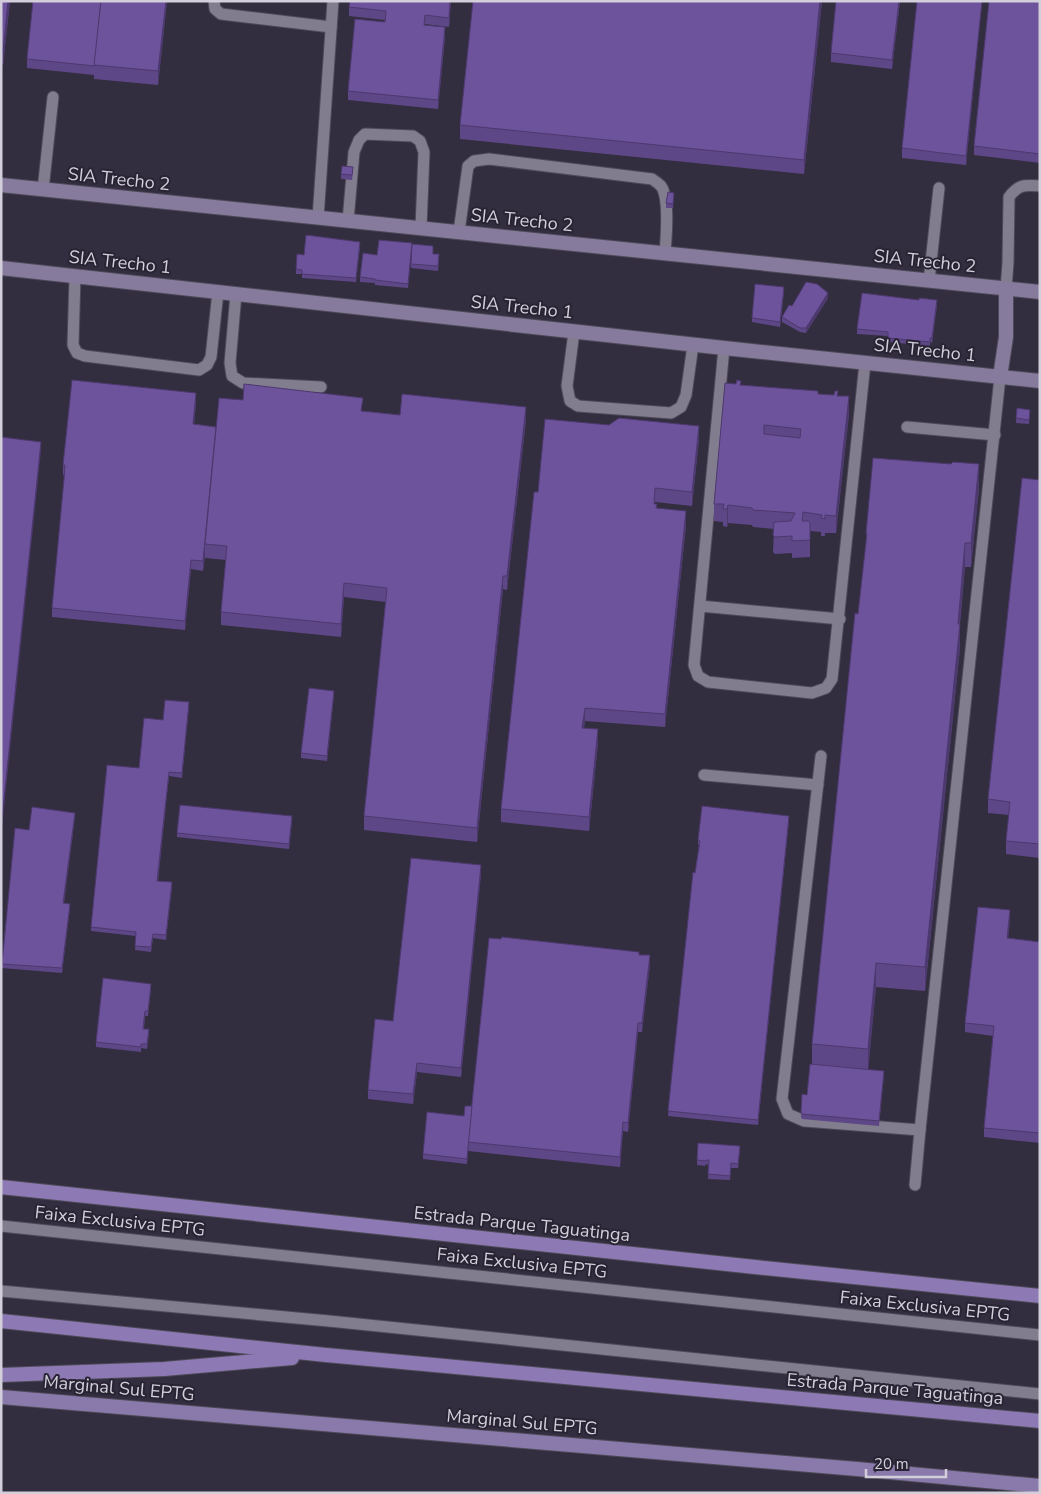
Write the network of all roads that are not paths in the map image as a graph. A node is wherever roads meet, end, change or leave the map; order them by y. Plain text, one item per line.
1 (214, 1) edge
2 (333, 1) edge
3 (331, 27) junction
4 (53, 97) dead end
5 (1040, 186) edge
6 (3, 187) edge
7 (939, 188) dead end
8 (43, 190) junction
9 (318, 218) junction
10 (348, 221) junction
11 (421, 228) junction
12 (458, 232) junction
13 (665, 254) junction
14 (1, 268) edge
15 (75, 276) junction
16 (929, 280) junction
17 (1006, 288) junction
18 (218, 292) junction
19 (1040, 292) edge
20 (236, 294) junction
21 (574, 332) junction
22 (693, 344) junction
23 (724, 348) junction
24 (865, 363) junction
25 (1000, 377) junction
26 (1040, 381) edge
27 (321, 387) dead end
28 (907, 427) dead end
29 (995, 435) junction
30 (700, 606) junction
31 (840, 619) junction
32 (821, 756) dead end
33 (704, 775) dead end
34 (818, 785) junction
35 (920, 1130) junction
36 (915, 1185) dead end
37 (1, 1187) edge
38 (1, 1226) edge
39 (1, 1291) edge
40 (1040, 1296) edge
41 (1, 1321) edge
42 (1040, 1336) edge
43 (326, 1355) junction
44 (1, 1375) edge
45 (1040, 1394) edge
46 (1, 1397) edge
47 (1040, 1421) edge
48 (1040, 1486) edge

1 - 3 lane
2 - 3 lane
3 - 9 lane
4 - 8 lane
5 - 17 lane
6 - 8 main road, SIA Trecho 2
7 - 16 lane
8 - 9 main road, SIA Trecho 2
9 - 10 main road, SIA Trecho 2
10 - 11 main road, SIA Trecho 2
10 - 11 lane
11 - 12 main road, SIA Trecho 2
12 - 13 main road, SIA Trecho 2
12 - 13 lane
13 - 16 main road, SIA Trecho 2
14 - 15 main road, SIA Trecho 1
15 - 18 main road, SIA Trecho 1
15 - 18 lane
16 - 17 main road, SIA Trecho 2
17 - 19 main road, SIA Trecho 2
17 - 25 main road
18 - 20 main road, SIA Trecho 1
20 - 21 main road, SIA Trecho 1
20 - 27 lane
21 - 22 main road, SIA Trecho 1
21 - 22 lane
22 - 23 main road, SIA Trecho 1
23 - 24 main road, SIA Trecho 1
23 - 30 lane
24 - 25 main road, SIA Trecho 1
24 - 31 lane
25 - 26 main road, SIA Trecho 1
25 - 29 lane
28 - 29 lane
29 - 35 lane
30 - 31 lane
30 - 31 lane
32 - 34 lane
33 - 34 lane
34 - 35 lane
35 - 36 lane
37 - 40 highway, Estrada Parque Taguatinga
38 - 42 lane, Faixa Exclusiva EPTG
39 - 45 lane
41 - 43 highway, Estrada Parque Taguatinga
43 - 44 highway
43 - 47 highway, Estrada Parque Taguatinga
46 - 48 main road, Marginal Sul EPTG

